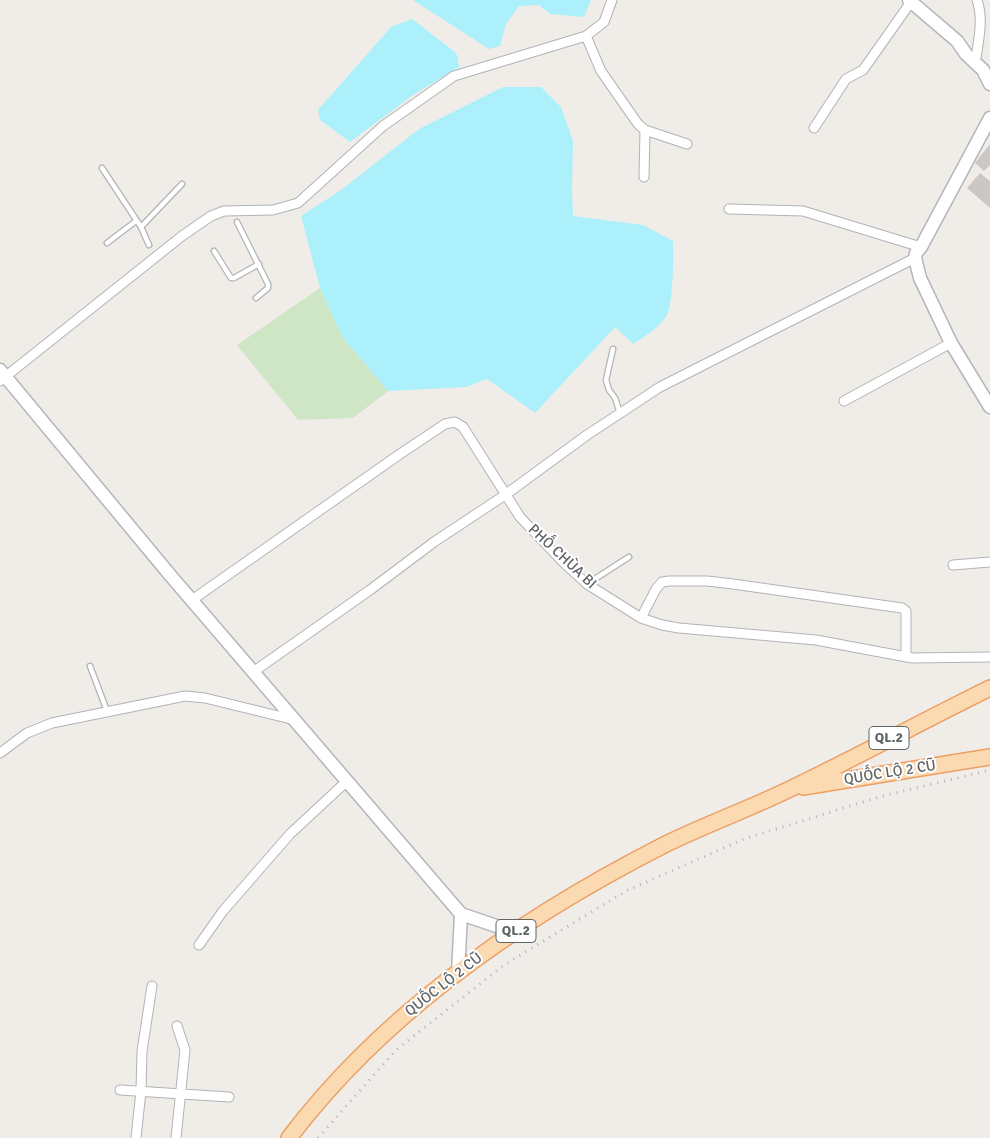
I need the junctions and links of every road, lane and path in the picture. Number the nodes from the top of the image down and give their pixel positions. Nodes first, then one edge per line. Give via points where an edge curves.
1 (612, 0) edge
2 (977, 0) edge
3 (910, 1) edge
4 (586, 36) junction
5 (975, 64) junction
6 (990, 84) edge
7 (990, 118) edge
8 (814, 128) dead end
9 (645, 130) junction
10 (687, 144) dead end
11 (102, 168) dead end
12 (644, 177) dead end
13 (182, 184) dead end
14 (728, 209) dead end
15 (136, 221) junction
16 (237, 222) dead end
17 (141, 227) junction
18 (107, 244) dead end
19 (149, 245) dead end
20 (214, 251) dead end
21 (918, 253) junction
22 (259, 264) junction
23 (256, 298) dead end
24 (951, 343) junction
25 (613, 349) dead end
26 (2, 376) edge
27 (844, 401) dead end
28 (990, 407) edge
29 (620, 414) junction
30 (505, 495) junction
31 (629, 557) dead end
32 (990, 562) edge
33 (953, 564) dead end
34 (587, 584) junction
35 (192, 600) junction
36 (641, 618) junction
37 (906, 657) junction
38 (990, 657) edge
39 (90, 666) dead end
40 (253, 672) junction
41 (990, 688) edge
42 (107, 711) junction
43 (295, 720) junction
44 (0, 752) edge
45 (990, 757) edge
46 (346, 782) junction
47 (789, 790) junction
48 (460, 914) junction
49 (514, 932) junction
50 (199, 945) dead end
51 (458, 973) junction
52 (152, 986) dead end
53 (177, 1026) dead end
54 (120, 1090) dead end
55 (141, 1091) junction
56 (180, 1094) junction
57 (229, 1097) dead end
58 (136, 1138) edge
59 (176, 1138) edge
60 (289, 1138) edge

1 - 4 street via 604,22
2 - 5 street via 980,30
3 - 5 street via 957,41
3 - 8 street via 863,70 846,79
4 - 9 street via 601,71
4 - 26 street via 454,76 383,126 298,203 273,210 224,211 210,216 152,256
5 - 6 street via 983,70
7 - 21 street
9 - 10 street
9 - 12 street
11 - 15 lane
13 - 17 lane
14 - 21 street via 803,211
15 - 17 lane
15 - 18 lane
16 - 22 lane
17 - 19 lane
20 - 22 lane via 230,278
21 - 24 street via 920,278
21 - 29 street via 660,388
22 - 23 lane via 268,288
24 - 27 street
24 - 28 street
25 - 29 lane via 606,380
26 - 35 street
29 - 30 street
30 - 34 street, PHỐ CHÙA BI via 542,541
30 - 35 street, PHỐ CHÙA BI via 463,427 455,422 445,424
30 - 40 street
31 - 34 lane
32 - 33 street
34 - 36 street, PHỐ CHÙA BI
35 - 40 street
36 - 37 street, PHỐ CHÙA BI via 679,628 816,640
36 - 37 street via 656,589 662,582 669,581 707,581 902,608 906,611
37 - 38 street, PHỐ CHÙA BI
39 - 42 lane
40 - 43 street
41 - 47 main road, QUỐC LỘ 2 CŨ / QL.2
42 - 43 street via 185,696
42 - 44 street via 52,723 27,733
43 - 46 street
45 - 47 main road, QUỐC LỘ 2 CŨ / QL.2
46 - 48 street
46 - 50 street via 290,834 223,911
47 - 49 main road, QUỐC LỘ 2 CŨ / QL.2 via 667,844 565,899
48 - 49 street
48 - 51 street
49 - 51 main road, QUỐC LỘ 2 CŨ / QL.2
51 - 60 main road, QUỐC LỘ 2 CŨ / QL.2 via 381,1035 340,1077
52 - 55 street via 142,1051
53 - 56 street via 185,1050
54 - 55 street
55 - 56 street
55 - 58 street
56 - 57 street
56 - 59 street

